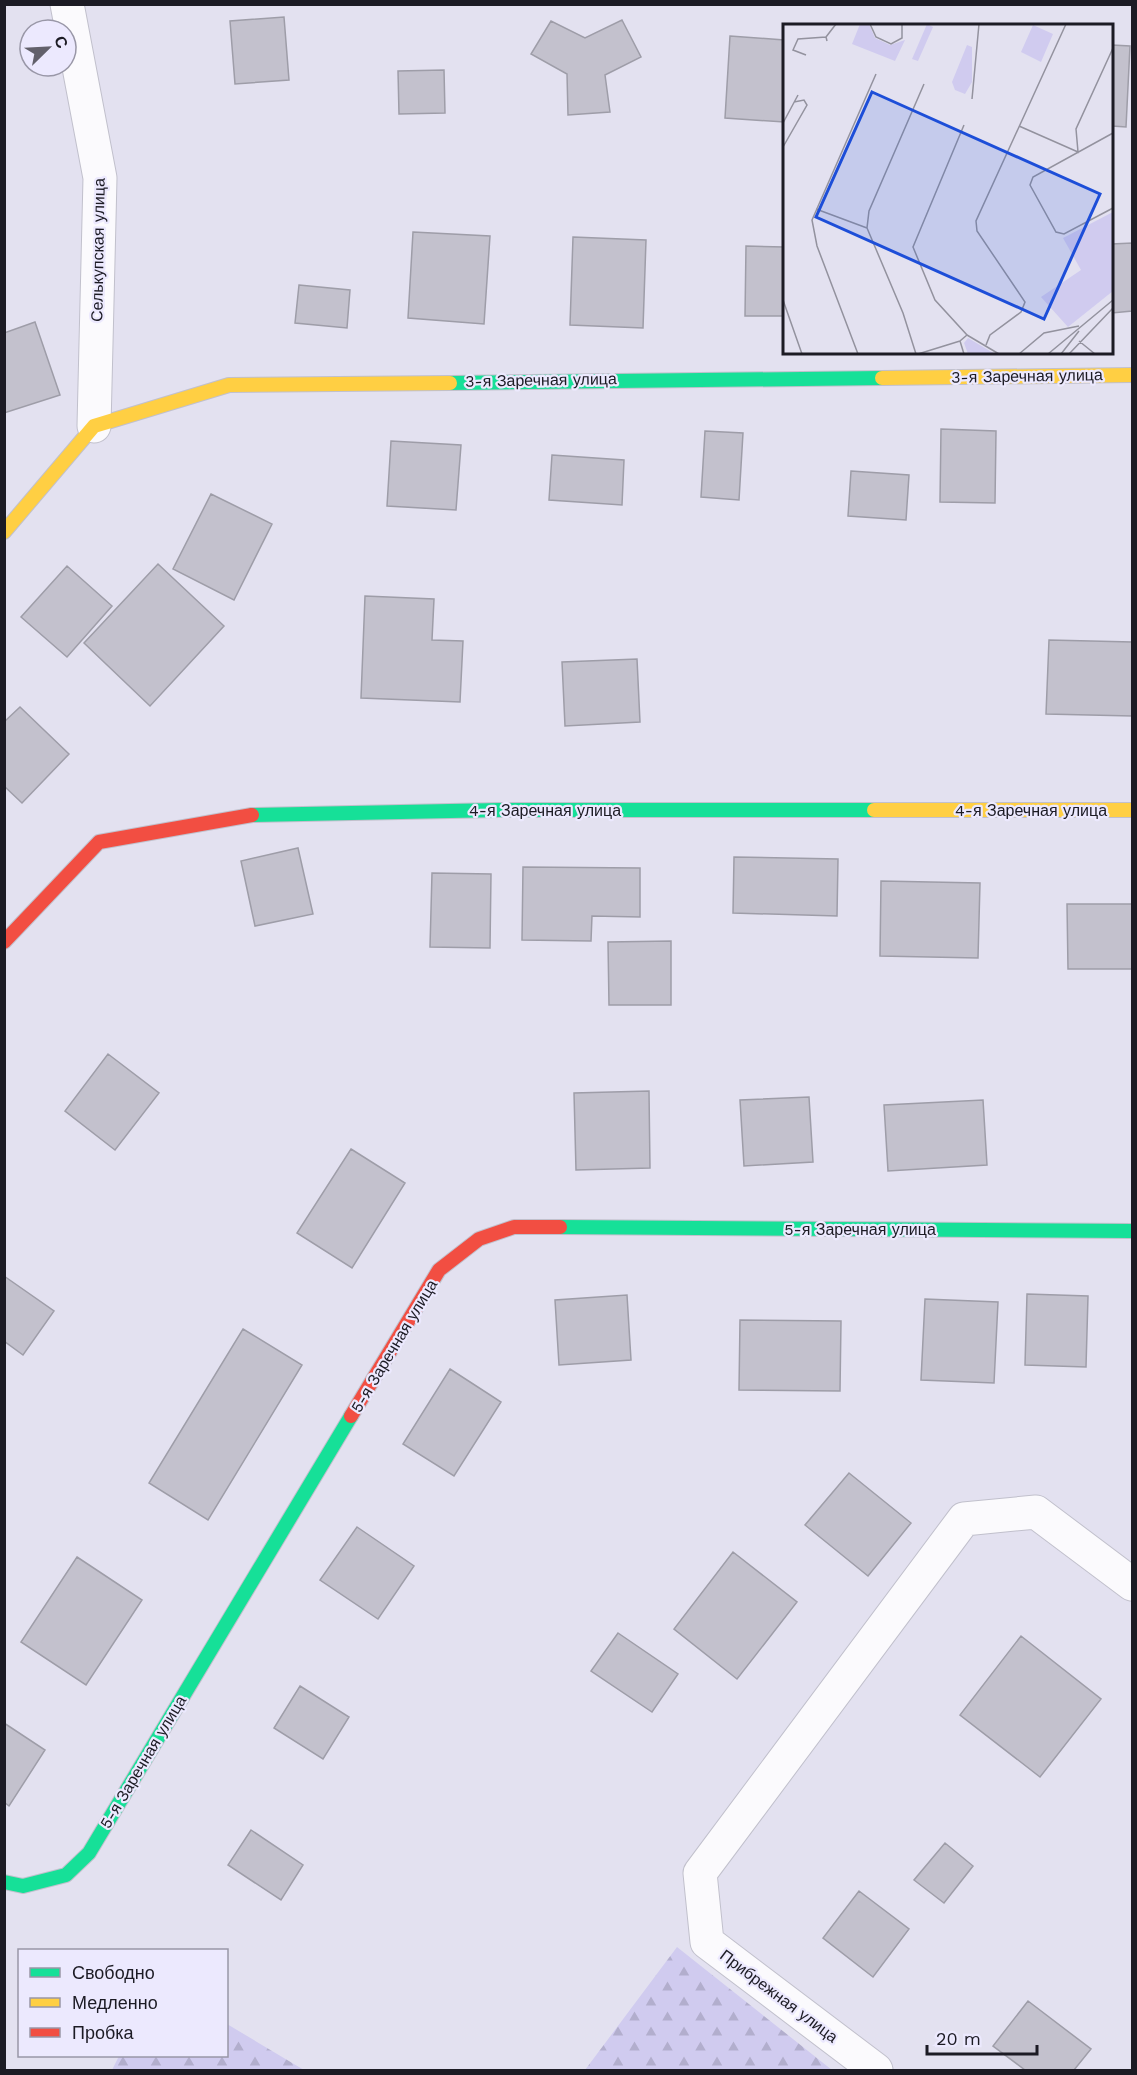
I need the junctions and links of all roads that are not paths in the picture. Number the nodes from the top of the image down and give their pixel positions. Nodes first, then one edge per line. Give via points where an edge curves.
1 (67, 4) edge
2 (1132, 375) edge
3 (94, 426) junction
4 (4, 532) edge
5 (1132, 810) edge
6 (4, 942) edge
7 (1132, 1231) edge
8 (1132, 1584) edge
9 (4, 1882) edge
10 (876, 2070) edge

1 - 3 street, Селькупская улица via 100,178
2 - 3 street, 3-я Заречная улица via 229,385
3 - 4 street
5 - 6 street, 4-я Заречная улица via 256,813 99,842
7 - 9 street, 5-я Заречная улица via 514,1227 479,1239 439,1270 89,1852 66,1875 23,1886
8 - 10 street, Прибрежная улица via 1036,1512 964,1519 700,1873 707,1942

